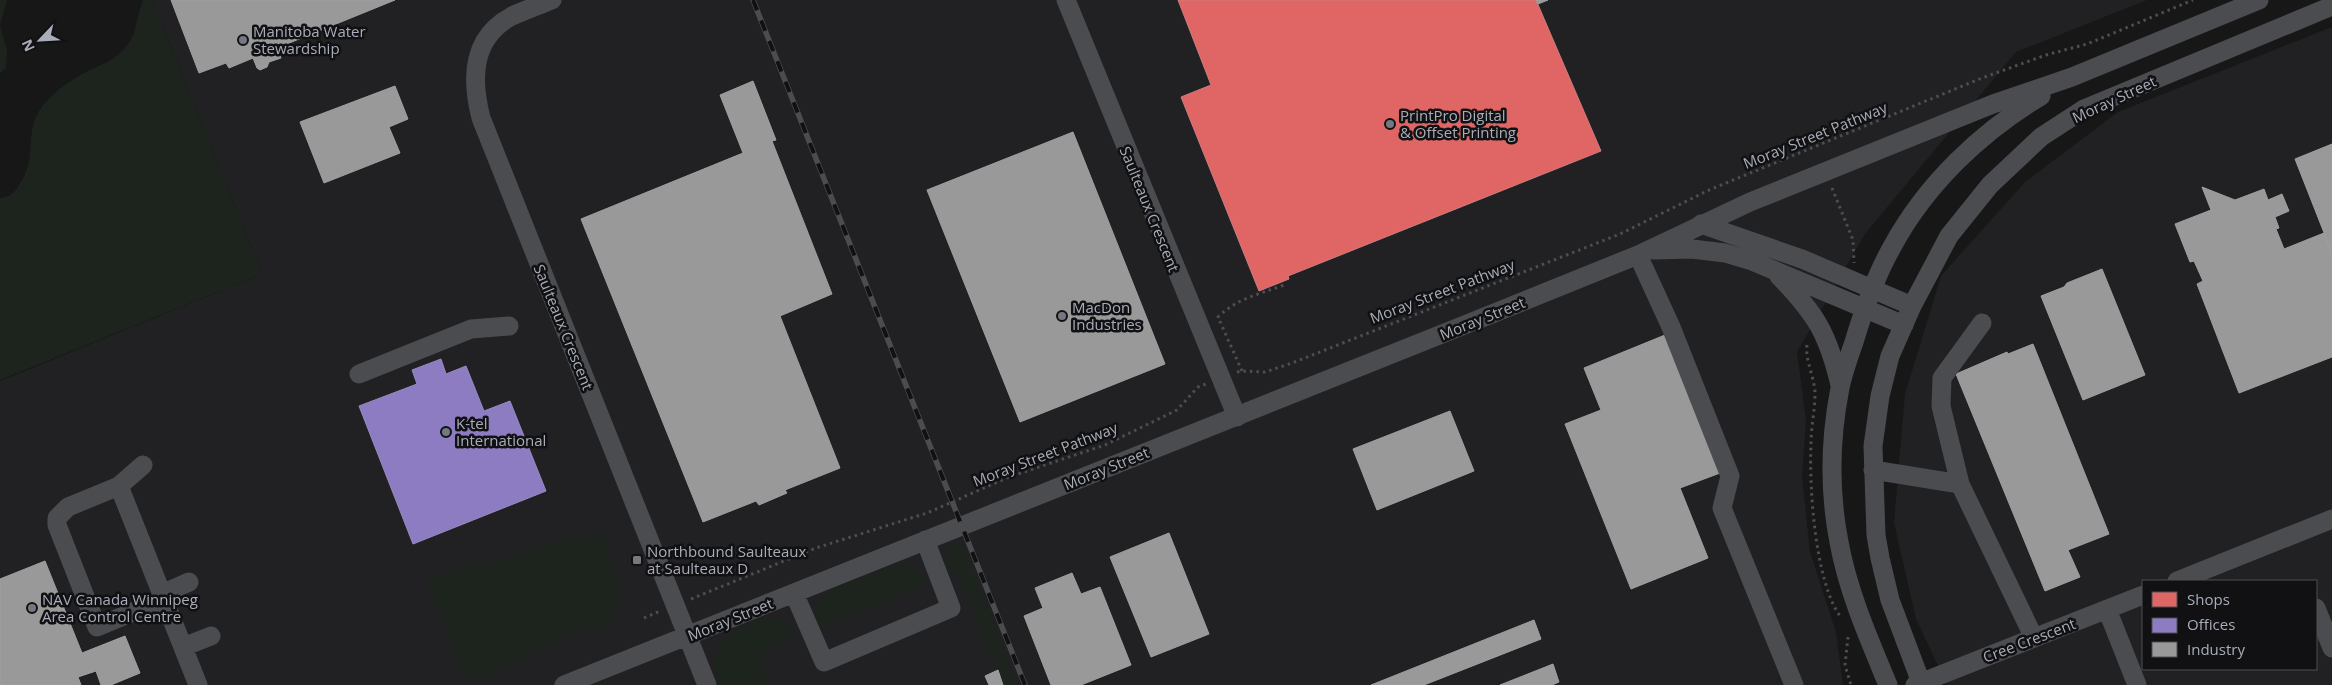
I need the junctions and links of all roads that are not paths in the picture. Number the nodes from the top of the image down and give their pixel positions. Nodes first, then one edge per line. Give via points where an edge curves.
1 (552, 0) edge
2 (1066, 0) edge
3 (2259, 0) edge
4 (2332, 6) edge
5 (2072, 77) junction
6 (1700, 224) junction
7 (1643, 252) junction
8 (1774, 272) junction
9 (1872, 288) junction
10 (1912, 306) junction
11 (1865, 308) junction
12 (1982, 323) dead end
13 (1904, 325) junction
14 (509, 326) dead end
15 (359, 374) dead end
16 (1840, 387) junction
17 (1237, 417) junction
18 (143, 465) dead end
19 (1873, 470) junction
20 (1960, 484) junction
21 (119, 486) junction
22 (2332, 519) edge
23 (925, 540) junction
24 (2180, 580) edge
25 (189, 582) dead end
26 (794, 593) junction
27 (2142, 595) edge
28 (163, 596) junction
29 (2107, 609) junction
30 (2317, 610) edge
31 (211, 636) dead end
32 (687, 636) junction
33 (2034, 638) junction
34 (183, 647) junction
35 (2332, 648) edge
36 (2136, 660) edge
37 (1919, 684) edge
38 (198, 685) edge
39 (564, 685) edge
40 (707, 685) edge
41 (1794, 685) edge
42 (1888, 685) edge
43 (2137, 685) edge

1 - 32 street, Saulteaux Crescent via 513,16 500,24 488,38 477,57 474,76 476,99
2 - 17 street, Saulteaux Crescent
3 - 5 street, Moray Street
4 - 10 street, Moray Street via 2084,109 2041,137 1990,185 1949,236
5 - 6 street, Moray Street via 1993,104
5 - 9 street, Moray Street via 2004,119 1970,147 1913,214 1892,246
6 - 7 street, Moray Street
6 - 9 street via 1802,259
7 - 8 street, Moray Street via 1692,250 1725,253
7 - 17 street, Moray Street
7 - 41 street via 1730,476 1722,508
8 - 11 street, Moray Street
8 - 16 street via 1799,297 1818,323 1832,351
9 - 10 street
9 - 11 street, Moray Street
10 - 13 street, Moray Street
11 - 13 street, Moray Street
11 - 16 street
12 - 20 street via 1942,378 1941,406
13 - 19 street via 1890,356 1880,396
14 - 15 street via 471,329
16 - 42 street via 1831,468 1839,543 1859,613
17 - 23 street, Moray Street
18 - 21 street
19 - 20 street
19 - 37 street via 1880,558 1890,600
20 - 33 street
21 - 28 street
21 - 28 street via 61,511 57,518 97,627
22 - 24 street
23 - 26 street, Moray Street
23 - 26 street via 951,608 824,662
25 - 28 street
26 - 32 street, Moray Street
27 - 29 street, Cree Crescent
28 - 34 street
29 - 33 street, Cree Crescent
29 - 36 street
30 - 35 street
31 - 34 street
32 - 39 street, Moray Street
32 - 40 street, Saulteaux Crescent
33 - 37 street, Cree Crescent
34 - 38 street
36 - 43 street

